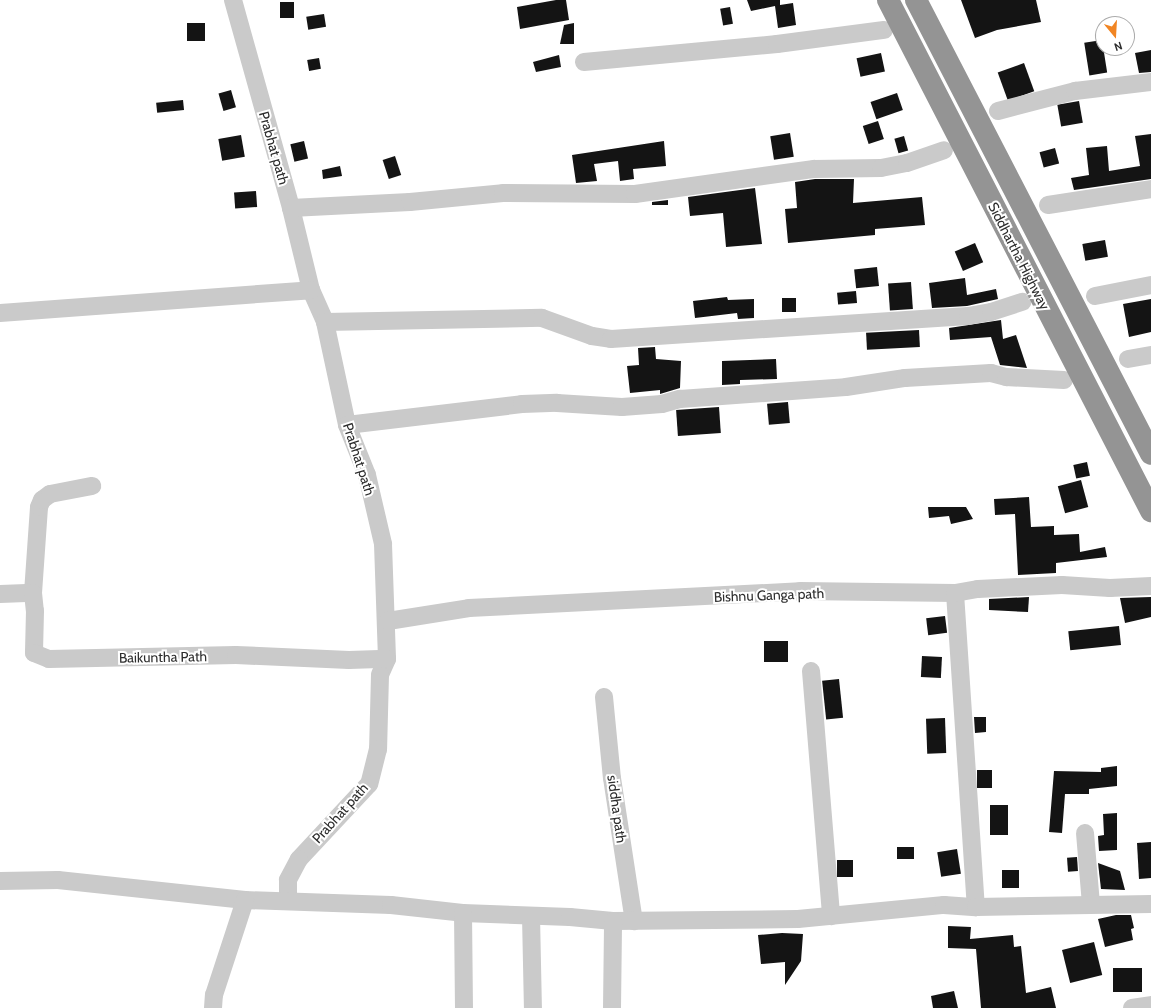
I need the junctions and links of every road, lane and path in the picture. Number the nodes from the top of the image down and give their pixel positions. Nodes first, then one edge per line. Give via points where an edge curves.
1 (233, 0) edge
2 (888, 0) edge
3 (916, 0) edge
4 (884, 30) dead end
5 (584, 62) dead end
6 (1151, 82) edge
7 (998, 111) dead end
8 (944, 150) dead end
9 (1151, 189) edge
10 (1048, 205) dead end
11 (291, 208) junction
12 (1151, 285) edge
13 (311, 290) junction
14 (1096, 296) dead end
15 (1022, 302) dead end
16 (0, 313) edge
17 (325, 322) junction
18 (1151, 355) edge
19 (1128, 359) dead end
20 (1064, 380) dead end
21 (347, 425) junction
22 (1151, 454) edge
23 (92, 486) dead end
24 (1151, 511) edge
25 (1151, 586) edge
26 (33, 593) junction
27 (956, 593) junction
28 (0, 594) edge
29 (388, 621) junction
30 (387, 659) junction
31 (811, 671) dead end
32 (604, 697) dead end
33 (1085, 833) dead end
34 (0, 881) edge
35 (245, 900) junction
36 (288, 900) junction
37 (1090, 904) junction
38 (1151, 904) edge
39 (976, 907) junction
40 (463, 913) junction
41 (531, 916) junction
42 (831, 916) junction
43 (613, 921) junction
44 (634, 921) junction
45 (1151, 1005) edge
46 (213, 1008) edge
47 (464, 1008) edge
48 (533, 1008) edge
49 (612, 1008) edge
50 (1132, 1008) edge

1 - 11 street, Prabhat path
2 - 24 highway, Siddhartha Highway
3 - 22 highway, Siddhartha Highway
4 - 5 street via 777,44
6 - 7 street via 1075,91
8 - 11 street via 907,163 881,168 814,169 635,194 503,193 410,202
9 - 10 street
11 - 13 street, Prabhat path
12 - 14 street
13 - 16 street
13 - 17 street, Prabhat path
15 - 17 street via 968,316 885,319 797,328 611,339 592,336 542,318
17 - 21 street, Prabhat path
18 - 19 street
20 - 21 street via 1006,377 990,373 905,378 846,386 680,399 662,404 622,407 557,403 522,404
21 - 29 street, Prabhat path via 367,474 384,544
23 - 26 street via 50,494 42,500 39,507
25 - 27 street, Bishnu Ganga path via 1110,588 1062,584 978,589
26 - 28 street
26 - 30 street, Baikuntha Path via 36,611 34,653 49,659 236,655 349,660
27 - 29 street, Bishnu Ganga path via 800,591 469,608
27 - 39 street
29 - 30 street, Prabhat path
30 - 36 street, Prabhat path via 380,675 378,749 369,784 299,859 288,880
31 - 42 street
32 - 44 street, siddha path via 612,778
33 - 37 street
34 - 35 street via 58,880
35 - 36 street
35 - 46 street via 214,995
36 - 40 street via 391,905
37 - 38 street
37 - 39 street
39 - 42 street via 944,905
40 - 41 street
40 - 47 street
41 - 43 street
41 - 48 street
42 - 44 street via 687,922
43 - 44 street
43 - 49 street
45 - 50 street

